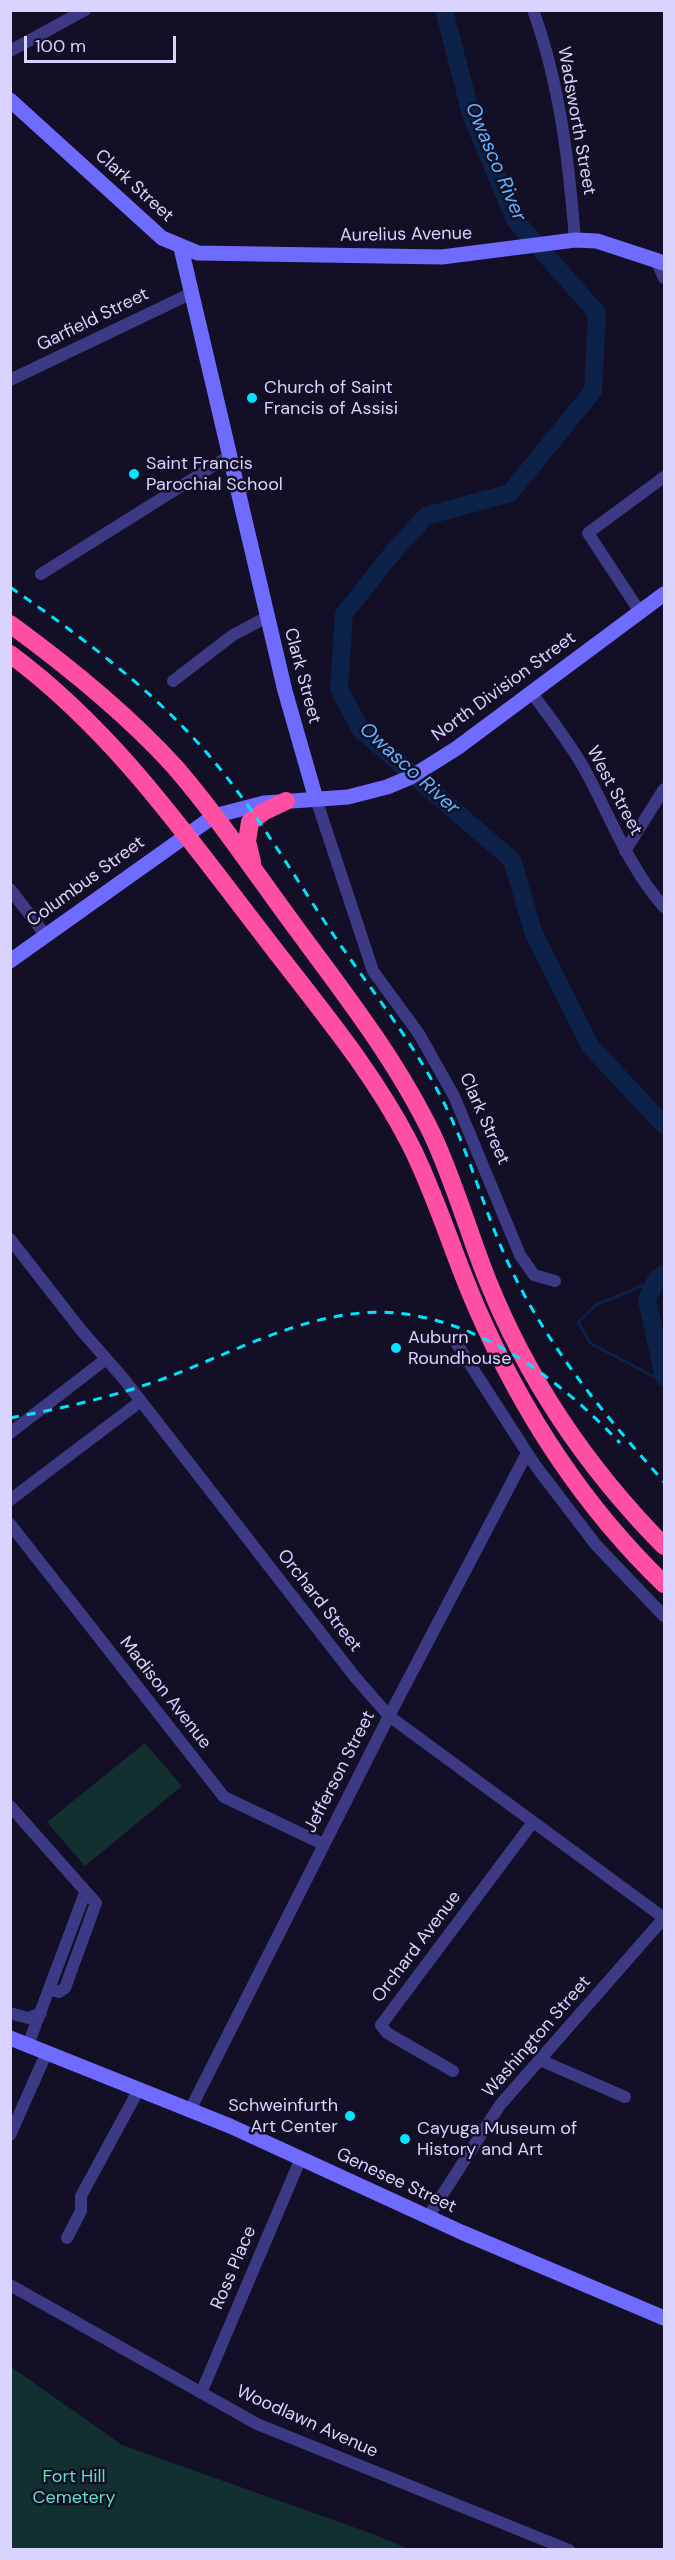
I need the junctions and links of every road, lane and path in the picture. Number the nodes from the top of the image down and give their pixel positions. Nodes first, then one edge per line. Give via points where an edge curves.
1 (85, 10) edge
2 (533, 10) edge
3 (10, 51) edge
4 (10, 100) edge
5 (571, 241) junction
6 (181, 248) junction
7 (660, 262) edge
8 (664, 278) edge
9 (192, 293) junction
10 (10, 380) edge
11 (229, 456) junction
12 (664, 477) edge
13 (41, 574) dead end
14 (664, 594) edge
15 (640, 612) junction
16 (267, 616) junction
17 (10, 624) edge
18 (10, 654) edge
19 (173, 681) dead end
20 (531, 692) junction
21 (664, 789) edge
22 (316, 799) junction
23 (286, 801) junction
24 (214, 816) junction
25 (185, 834) junction
26 (625, 851) junction
27 (261, 880) junction
28 (10, 889) edge
29 (663, 903) edge
30 (45, 936) junction
31 (10, 961) edge
32 (10, 1239) edge
33 (555, 1281) dead end
34 (454, 1341) dead end
35 (106, 1359) junction
36 (141, 1401) junction
37 (10, 1433) edge
38 (527, 1453) junction
39 (10, 1500) edge
40 (10, 1524) edge
41 (664, 1546) edge
42 (664, 1584) edge
43 (664, 1616) edge
44 (389, 1716) junction
45 (10, 1806) edge
46 (533, 1822) junction
47 (323, 1844) junction
48 (664, 1918) edge
49 (10, 2013) edge
50 (40, 2013) junction
51 (10, 2038) edge
52 (27, 2044) junction
53 (47, 2052) junction
54 (540, 2060) junction
55 (453, 2071) dead end
56 (139, 2089) junction
57 (625, 2097) dead end
58 (190, 2110) junction
59 (10, 2135) edge
60 (301, 2158) junction
61 (428, 2217) junction
62 (67, 2238) dead end
63 (10, 2285) edge
64 (664, 2318) edge
65 (201, 2393) junction
66 (569, 2550) edge

1 - 3 street
2 - 5 street, Wadsworth Street via 554,83 571,194
4 - 6 street, Clark Street via 142,221
5 - 6 street, Aurelius Avenue via 430,257 209,255
5 - 7 street, Aurelius Avenue via 597,241
6 - 9 street, Clark Street
7 - 8 street
9 - 10 street, Garfield Street
9 - 11 street, Clark Street
11 - 13 street
11 - 16 street, Clark Street
12 - 15 street via 588,533
14 - 15 street, North Division Street
15 - 20 street, North Division Street
16 - 19 street via 233,635
16 - 22 street, Clark Street
17 - 24 highway via 131,722
18 - 25 highway via 49,683 95,727 146,782
20 - 22 street, North Division Street via 411,777 361,794
20 - 26 street, West Street via 579,759
21 - 26 street
22 - 23 street, North Division Street
22 - 33 street, Clark Street via 373,970 419,1034 454,1096 524,1261 537,1277
23 - 24 street, North Division Street via 241,807
23 - 27 highway via 255,817 247,830 248,848
24 - 25 street, North Division Street
24 - 27 highway
25 - 30 street, Columbus Street
25 - 42 highway via 372,1080 410,1143 475,1303 522,1400 597,1510
26 - 29 street, West Street
27 - 41 highway via 351,1002 409,1090 447,1170 502,1314 546,1396 598,1472
28 - 30 street
30 - 31 street, Columbus Street
32 - 35 street, Orchard Street
34 - 38 street
35 - 36 street, Orchard Street
35 - 37 street
36 - 39 street
36 - 44 street, Orchard Street
38 - 43 street via 596,1545
38 - 44 street, Jefferson Street
40 - 47 street, Madison Avenue via 224,1797
44 - 46 street, Orchard Street
44 - 47 street, Jefferson Street
45 - 50 street via 85,1893
46 - 48 street, Orchard Street
46 - 55 street, Orchard Avenue via 381,2025 387,2033
47 - 58 street, Jefferson Street
48 - 54 street, Washington Street
49 - 50 street via 28,2018
50 - 52 street
51 - 52 street, Genesee Street
52 - 53 street, Genesee Street
53 - 56 street, Genesee Street
53 - 59 street
54 - 57 street
54 - 61 street, Washington Street via 500,2105
56 - 58 street, Genesee Street
56 - 62 street via 81,2196 81,2211
58 - 60 street, Genesee Street
60 - 61 street, Genesee Street
60 - 65 street, Ross Place
61 - 64 street, Genesee Street
63 - 65 street, Woodlawn Avenue
65 - 66 street, Woodlawn Avenue via 257,2424

